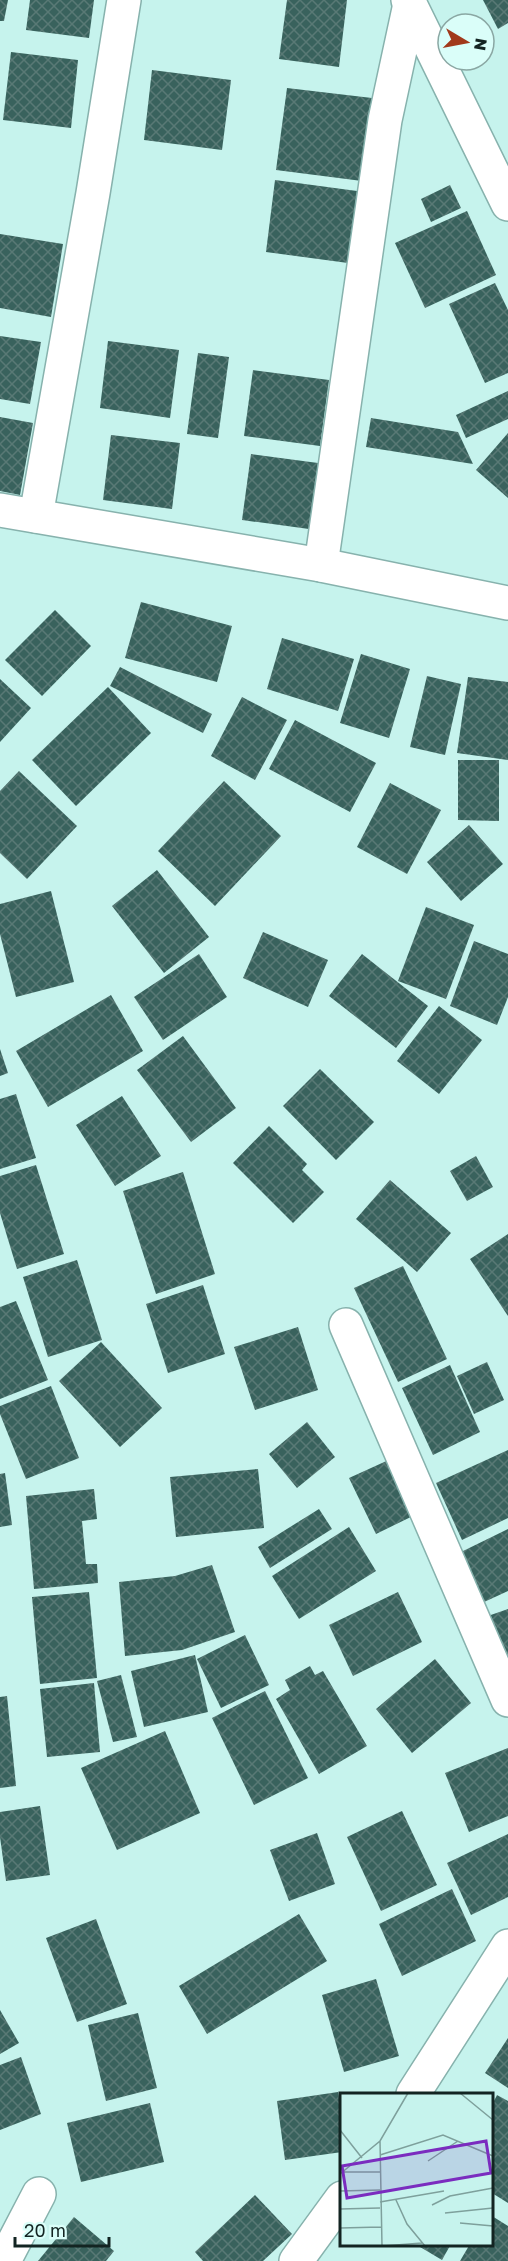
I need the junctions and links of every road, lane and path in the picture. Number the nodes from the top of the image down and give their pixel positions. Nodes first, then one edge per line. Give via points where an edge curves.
1 (124, 0) edge
2 (409, 2) edge
3 (508, 204) edge
4 (0, 510) edge
5 (36, 516) junction
6 (321, 565) junction
7 (508, 603) edge
8 (346, 1324) dead end
9 (508, 1700) edge
10 (508, 1946) edge
11 (414, 2093) edge
12 (39, 2194) dead end
13 (340, 2201) edge
14 (4, 2261) edge
15 (296, 2261) edge

1 - 5 street
2 - 3 street
2 - 6 street via 386,120
4 - 5 street
5 - 6 street
6 - 7 street
8 - 9 street
10 - 11 street
12 - 14 street
13 - 15 street

